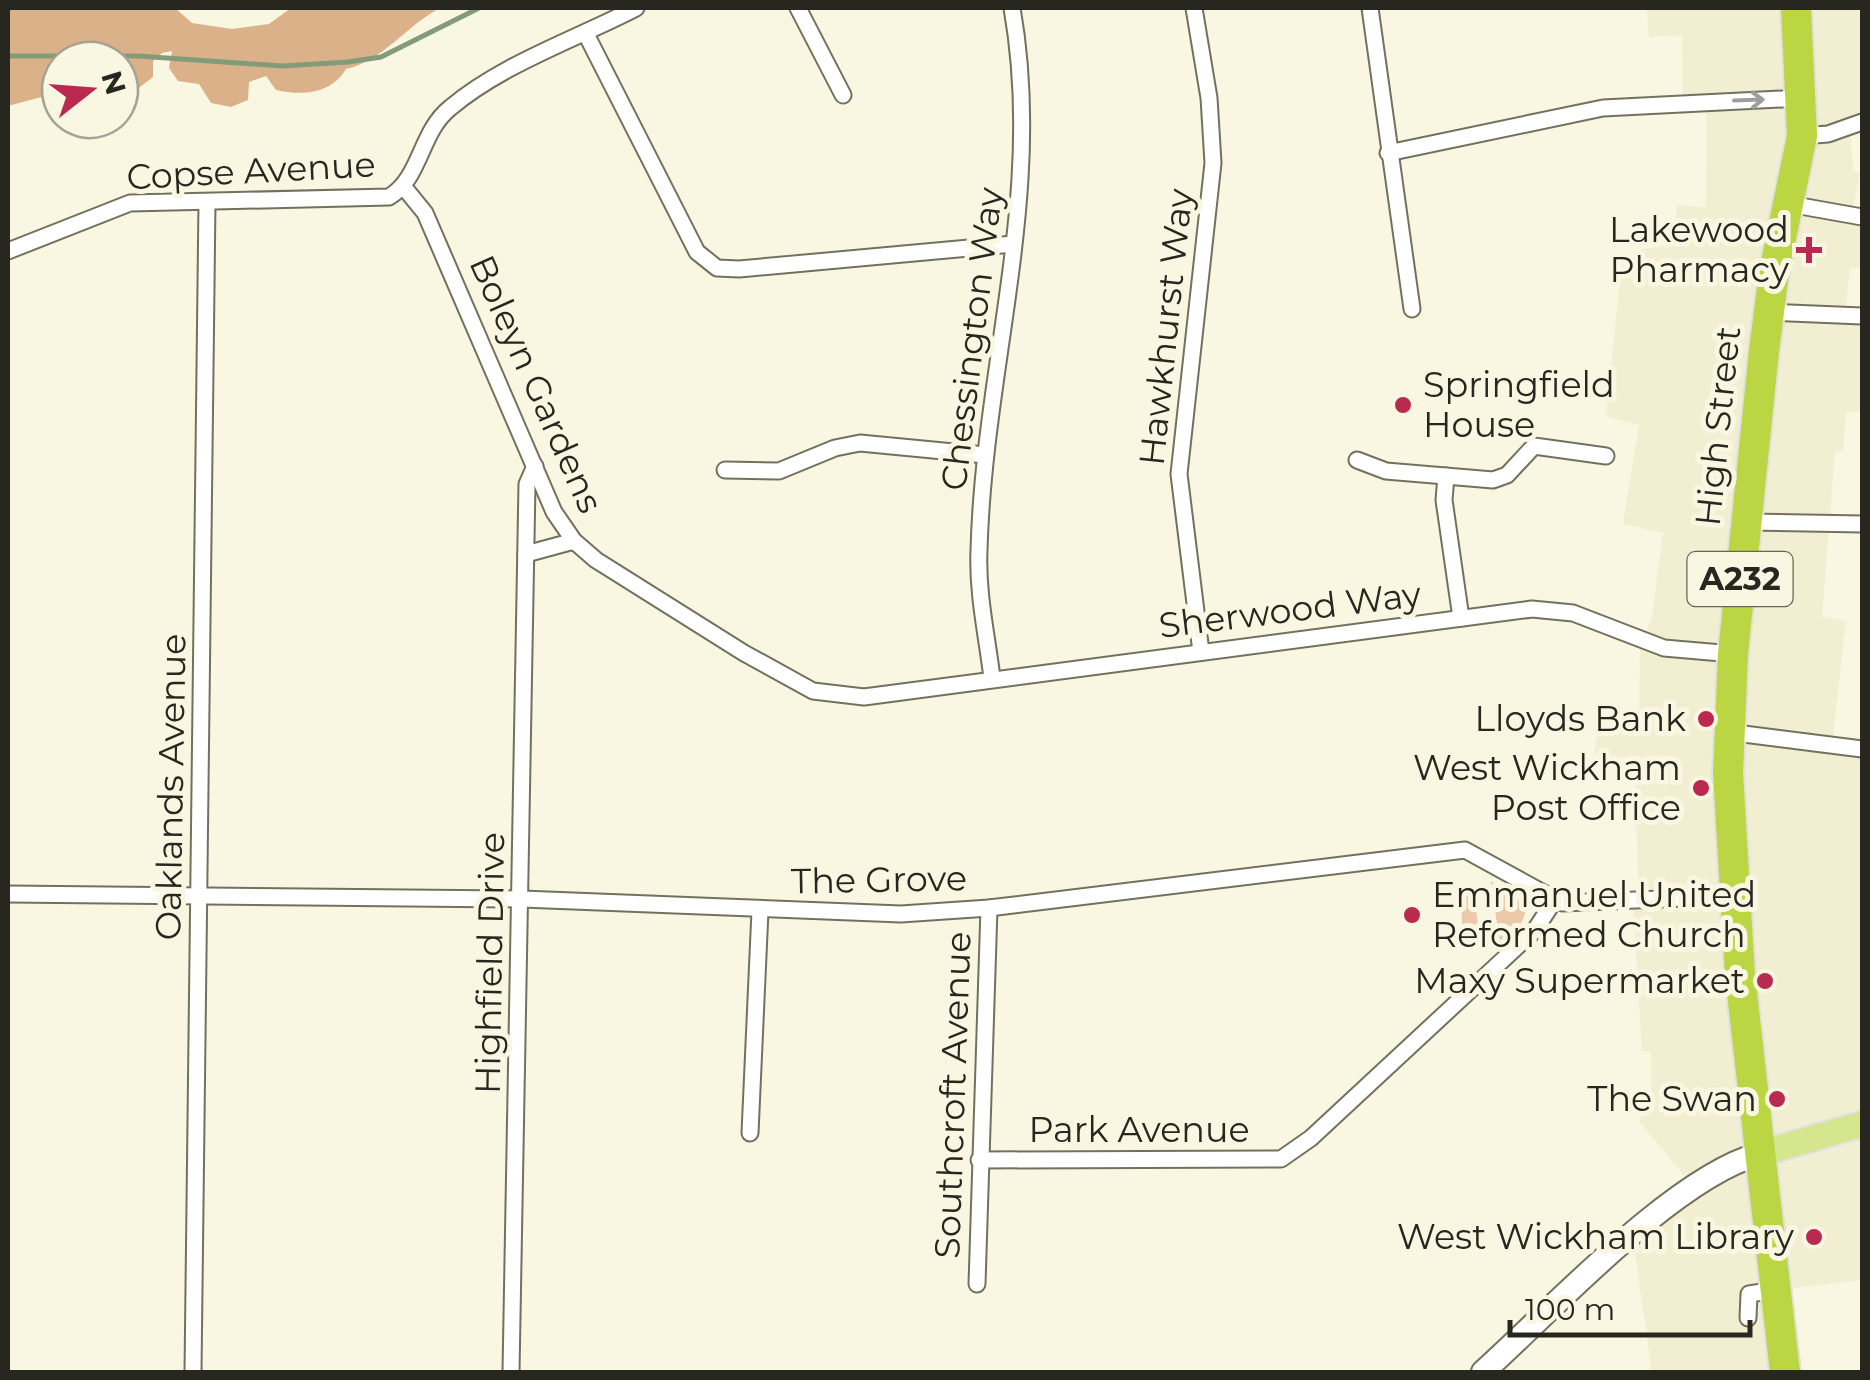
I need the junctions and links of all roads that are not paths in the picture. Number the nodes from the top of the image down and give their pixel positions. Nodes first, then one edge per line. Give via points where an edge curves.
1 (636, 8) edge
2 (798, 8) edge
3 (1012, 8) edge
4 (1194, 8) edge
5 (1370, 8) edge
6 (1796, 8) edge
7 (586, 34) junction
8 (843, 95) dead end
9 (1801, 98) junction
10 (1862, 122) edge
11 (1802, 136) junction
12 (1388, 153) junction
13 (403, 186) junction
14 (208, 202) junction
15 (1789, 204) junction
16 (1862, 217) edge
17 (1013, 244) junction
18 (8, 251) edge
19 (1412, 309) dead end
20 (1768, 312) junction
21 (1862, 316) edge
22 (986, 455) junction
23 (1606, 456) dead end
24 (1357, 460) dead end
25 (535, 466) junction
26 (725, 470) dead end
27 (1446, 476) junction
28 (1746, 522) junction
29 (1862, 524) edge
30 (574, 540) junction
31 (526, 554) junction
32 (1461, 618) junction
33 (1201, 652) junction
34 (1733, 654) junction
35 (992, 678) junction
36 (848, 697) joint
37 (1728, 732) junction
38 (1862, 748) edge
39 (8, 894) edge
40 (1733, 896) junction
41 (199, 899) junction
42 (522, 900) junction
43 (1554, 902) junction
44 (989, 908) junction
45 (760, 911) junction
46 (1862, 1124) edge
47 (750, 1133) dead end
48 (1760, 1154) junction
49 (979, 1160) junction
50 (977, 1284) dead end
51 (1775, 1290) junction
52 (1748, 1318) dead end
53 (193, 1372) edge
54 (511, 1372) edge
55 (1483, 1372) edge
56 (1785, 1372) edge

1 - 7 street, Copse Avenue
2 - 8 street
3 - 17 street, Chessington Way via 1025,124
4 - 33 street, Hawkhurst Way via 1213,163 1180,474
5 - 12 street
6 - 9 highway, High Street / A232
7 - 13 street, Copse Avenue via 452,106 434,123
7 - 17 street via 697,252 717,268
9 - 11 highway, High Street / A232
12 -> 9 street via 1603,108
10 - 11 street
11 - 15 highway, High Street / A232
12 - 19 street
13 - 14 street, Copse Avenue via 376,200
13 - 25 street, Boleyn Gardens via 432,227
14 - 18 street, Copse Avenue via 124,204
14 - 41 street, Oaklands Avenue
15 - 16 street
15 - 20 highway, High Street / A232
17 - 22 street, Chessington Way
20 - 21 street
20 - 28 highway, High Street / A232
22 - 26 street via 860,443 779,471
22 - 35 street, Chessington Way via 978,560
23 - 27 street via 1534,446 1501,479
24 - 27 street via 1386,471
25 - 30 street, Boleyn Gardens
25 - 31 street, Highfield Drive via 527,478
27 - 32 street
28 - 29 street
28 - 34 highway, High Street / A232
30 - 31 street
30 - 36 street, Boleyn Gardens via 609,570 781,674
31 - 42 street, Highfield Drive
32 - 33 street, Sherwood Way
32 - 34 street, Sherwood Way via 1560,611 1652,644
33 - 35 street, Sherwood Way
34 - 37 highway, High Street / A232
35 - 36 street, Sherwood Way
37 - 38 street
37 - 40 highway, High Street / A232
39 - 41 street, The Grove
40 - 43 street
40 - 48 highway, High Street / A232
41 - 42 street, The Grove
41 - 53 street, Oaklands Avenue
42 - 45 street, The Grove
42 - 54 street, Highfield Drive
43 - 44 street, The Grove via 1461,850
43 - 49 street, Park Avenue via 1535,930 1290,1155
44 - 45 street, The Grove
44 - 49 street, Southcroft Avenue
45 - 47 street
46 - 48 main road
48 - 51 highway, A232
48 - 55 street via 1692,1185
49 - 50 street, Southcroft Avenue
51 - 52 street via 1749,1294
51 - 56 highway, A232

